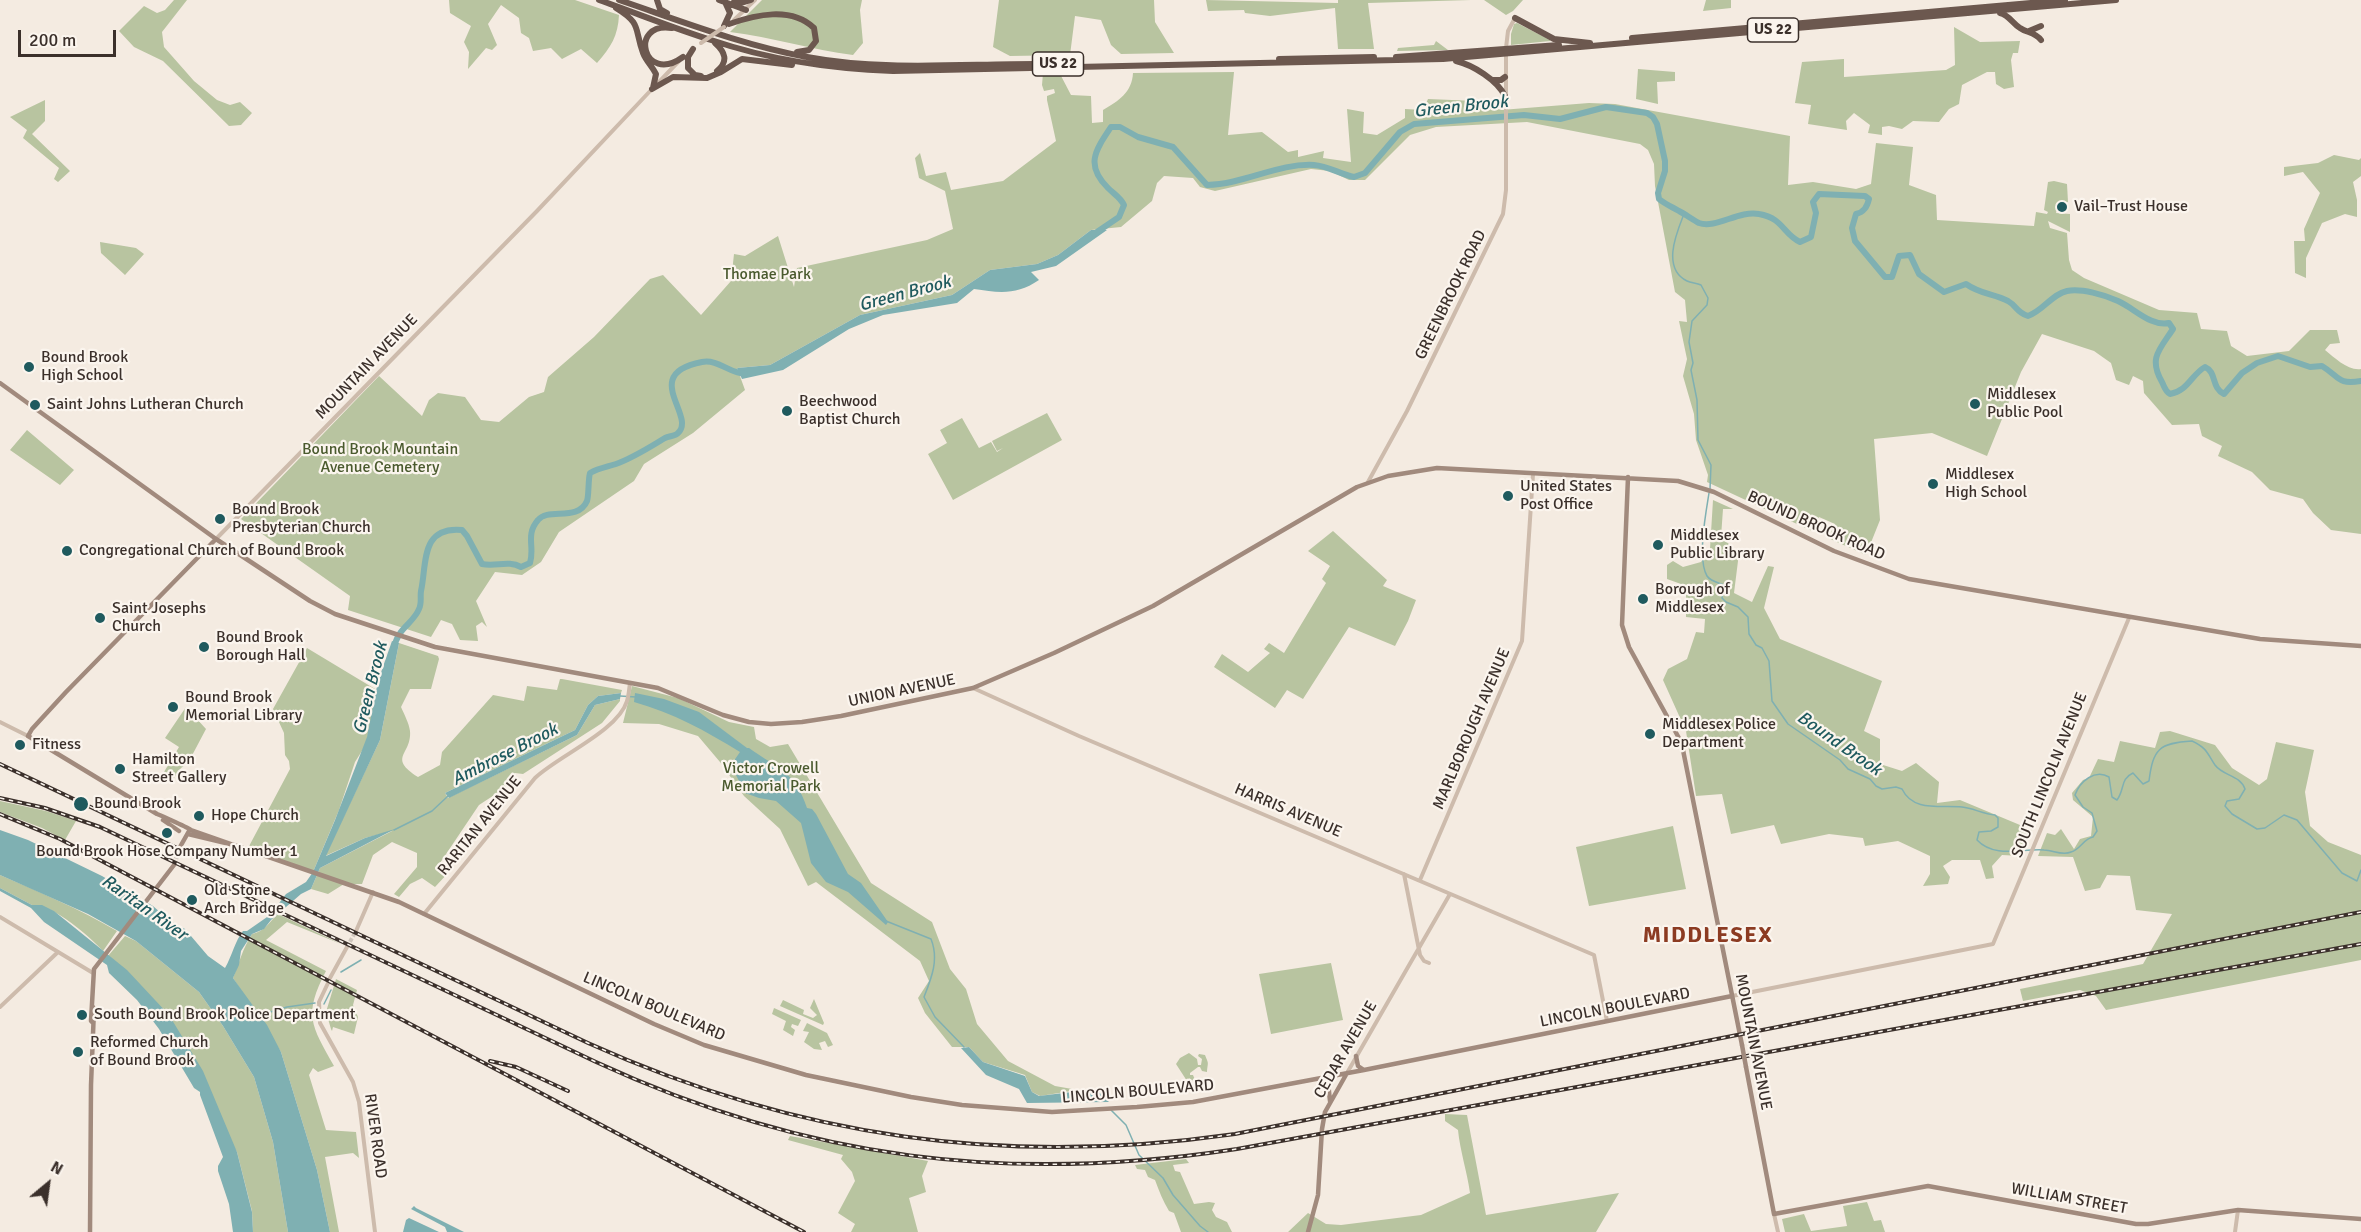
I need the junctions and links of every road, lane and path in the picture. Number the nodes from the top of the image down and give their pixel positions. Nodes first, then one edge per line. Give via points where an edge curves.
1 (619, 0) edge
2 (625, 0) edge
3 (641, 0) edge
4 (657, 0) edge
5 (753, 0) edge
6 (2065, 0) edge
7 (2116, 0) edge
8 (602, 1) edge
9 (724, 1) edge
10 (746, 10) junction
11 (1994, 11) junction
12 (1515, 18) joint
13 (681, 21) junction
14 (2041, 26) dead end
15 (724, 27) junction
16 (2028, 31) junction
17 (687, 32) junction
18 (2041, 40) dead end
19 (712, 41) junction
20 (1590, 43) junction
21 (765, 48) junction
22 (693, 49) junction
23 (1506, 51) junction
24 (683, 57) junction
25 (1443, 59) junction
26 (820, 66) junction
27 (1505, 77) junction
28 (1492, 80) junction
29 (652, 89) junction
30 (1505, 96) junction
31 (0, 383) edge
32 (1533, 474) junction
33 (1628, 477) junction
34 (1368, 482) junction
35 (216, 539) junction
36 (2129, 618) junction
37 (2361, 646) edge
38 (630, 683) junction
39 (973, 688) junction
40 (0, 722) edge
41 (28, 736) junction
42 (184, 831) junction
43 (180, 844) tunnel mouth
44 (174, 865) tunnel mouth
45 (1404, 874) junction
46 (1420, 880) junction
47 (373, 892) junction
48 (1450, 894) junction
49 (424, 914) junction
50 (0, 917) edge
51 (356, 931) tunnel mouth
52 (1994, 943) joint
53 (1418, 946) junction
54 (347, 947) tunnel mouth
55 (58, 952) junction
56 (1429, 963) dead end
57 (93, 973) junction
58 (1732, 996) junction
59 (0, 1007) edge
60 (1607, 1022) junction
61 (1356, 1056) junction
62 (1364, 1070) junction
63 (1347, 1073) junction
64 (1321, 1078) junction
65 (1329, 1104) junction
66 (2238, 1210) junction
67 (1774, 1214) junction
68 (2361, 1219) edge
69 (90, 1232) edge
70 (375, 1232) edge
71 (1308, 1232) edge
72 (1778, 1232) edge
73 (2235, 1232) edge

1 - 13 highway, US 22
2 - 3 highway
4 - 13 highway via 660,9
5 - 9 highway
5 - 10 street, MOUNTAIN AVENUE
6 - 20 highway, US 22
7 - 11 highway, US 22
8 - 17 highway
8 - 29 highway via 635,23 644,55 656,74
9 - 10 highway
9 - 15 highway via 730,13
10 - 15 street, MOUNTAIN AVENUE
11 - 16 highway
11 - 23 highway, US 22
12 - 20 highway via 1554,39
12 - 23 street, GREENBROOK ROAD via 1508,31
13 - 21 highway, US 22
14 - 16 highway
15 - 21 highway via 760,15 781,15 801,20 816,32 815,45 807,52
15 - 22 street, MOUNTAIN AVENUE, bridge
16 - 18 highway
17 - 19 highway
17 - 24 highway via 658,28 645,41 648,56 656,63 669,65
19 - 22 highway via 723,50 724,62 708,75 695,75 689,70 687,61
19 - 26 highway
20 - 23 highway, US 22
21 - 23 highway, US 22 via 825,60 894,66 1395,57
22 - 24 street, MOUNTAIN AVENUE
23 - 25 highway
23 - 27 street, GREENBROOK ROAD
24 - 29 street, MOUNTAIN AVENUE
25 - 26 highway via 892,71
25 - 28 highway via 1465,63
26 - 29 highway via 742,59 706,78 678,76
27 - 28 highway
27 - 30 street, GREENBROOK ROAD
28 - 30 highway
29 - 35 street, MOUNTAIN AVENUE
30 - 34 street, GREENBROOK ROAD via 1506,200 1502,219
31 - 35 main road, UNION AVENUE
32 - 33 main road, BOUND BROOK ROAD
32 - 34 main road, BOUND BROOK ROAD via 1430,468
32 - 46 street, MARLBOROUGH AVENUE via 1522,641
33 - 36 main road, BOUND BROOK ROAD via 1678,481 1714,492 1834,551 1909,579
33 - 58 main road, MOUNTAIN AVENUE via 1622,625 1629,647 1683,750
34 - 39 main road, UNION AVENUE via 1153,606
35 - 38 main road, UNION AVENUE via 319,607 342,617 465,654
35 - 41 main road, MOUNTAIN AVENUE
36 - 37 main road, BOUND BROOK ROAD via 2260,639
36 - 52 street, SOUTH LINCOLN AVENUE
38 - 39 main road, UNION AVENUE via 664,690 734,719 771,724 841,716
38 - 49 street, RARITAN AVENUE via 628,700 617,715 596,736 535,778
39 - 45 street, HARRIS AVENUE
40 - 41 street
41 - 42 main road, LINCOLN BOULEVARD
42 - 43 main road
42 - 47 main road, LINCOLN BOULEVARD
44 - 57 main road
45 - 46 street, HARRIS AVENUE
45 - 53 street
46 - 48 street, HARRIS AVENUE
47 - 49 main road, LINCOLN BOULEVARD
47 - 51 street
48 - 53 street, CEDAR AVENUE
48 - 60 street, HARRIS AVENUE via 1594,955
49 - 64 main road, LINCOLN BOULEVARD via 704,1045 773,1066 890,1093 953,1104 1042,1112 1212,1099
50 - 55 street
52 - 58 street, LINCOLN BOULEVARD
53 - 56 street via 1422,959
53 - 61 street, CEDAR AVENUE
54 - 70 street, RIVER ROAD via 319,1002 318,1018 353,1082 359,1102
55 - 57 street
55 - 59 street
57 - 69 main road
58 - 60 main road, LINCOLN BOULEVARD
58 - 67 main road, MOUNTAIN AVENUE, bridge
60 - 62 main road, LINCOLN BOULEVARD
61 - 62 main road via 1358,1066
61 - 63 street, CEDAR AVENUE
62 - 63 main road, LINCOLN BOULEVARD
63 - 64 main road, LINCOLN BOULEVARD
63 - 65 main road, CEDAR AVENUE
64 - 65 main road via 1328,1082
65 - 71 main road, CEDAR AVENUE via 1322,1123 1318,1196
66 - 67 main road, WILLIAM STREET via 2136,1224 1928,1186
66 - 68 main road, WILLIAM STREET
66 - 73 street
67 - 72 street, MOUNTAIN AVENUE

